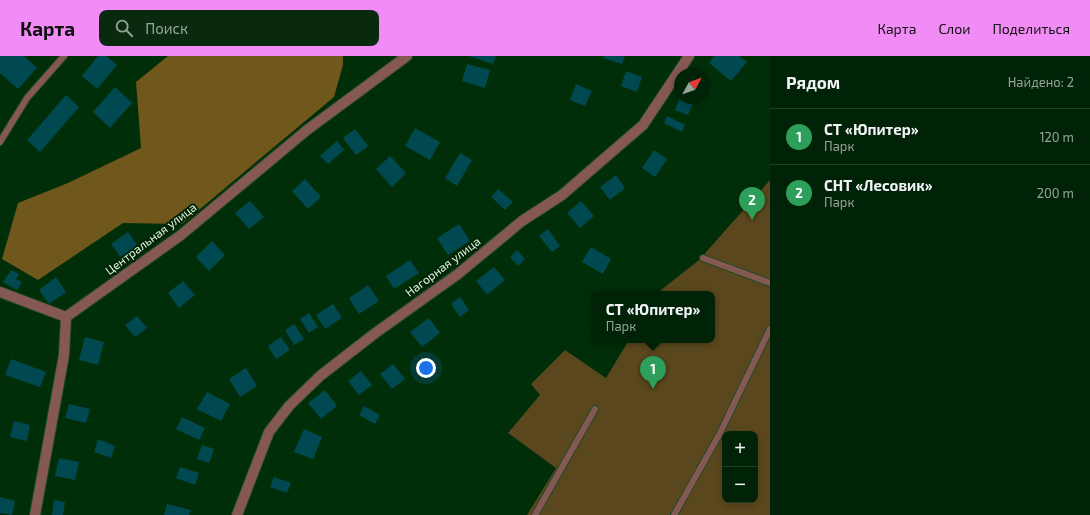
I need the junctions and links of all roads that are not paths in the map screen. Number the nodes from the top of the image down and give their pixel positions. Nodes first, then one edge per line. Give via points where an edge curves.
1 (64, 56) edge
2 (407, 56) edge
3 (689, 56) edge
4 (0, 142) edge
5 (703, 258) dead end
6 (770, 283) edge
7 (0, 292) edge
8 (66, 317) junction
9 (770, 329) edge
10 (595, 409) dead end
11 (35, 515) edge
12 (237, 515) edge
13 (535, 515) edge
14 (674, 515) edge

1 - 4 lane via 27,98
2 - 8 street, Центральная улица via 307,130 181,235
3 - 12 street, Нагорная улица via 643,125 562,195 522,221 458,274 320,376 289,406 269,432
5 - 6 lane
7 - 8 street
8 - 11 street via 64,355
9 - 14 lane via 719,435
10 - 13 lane

